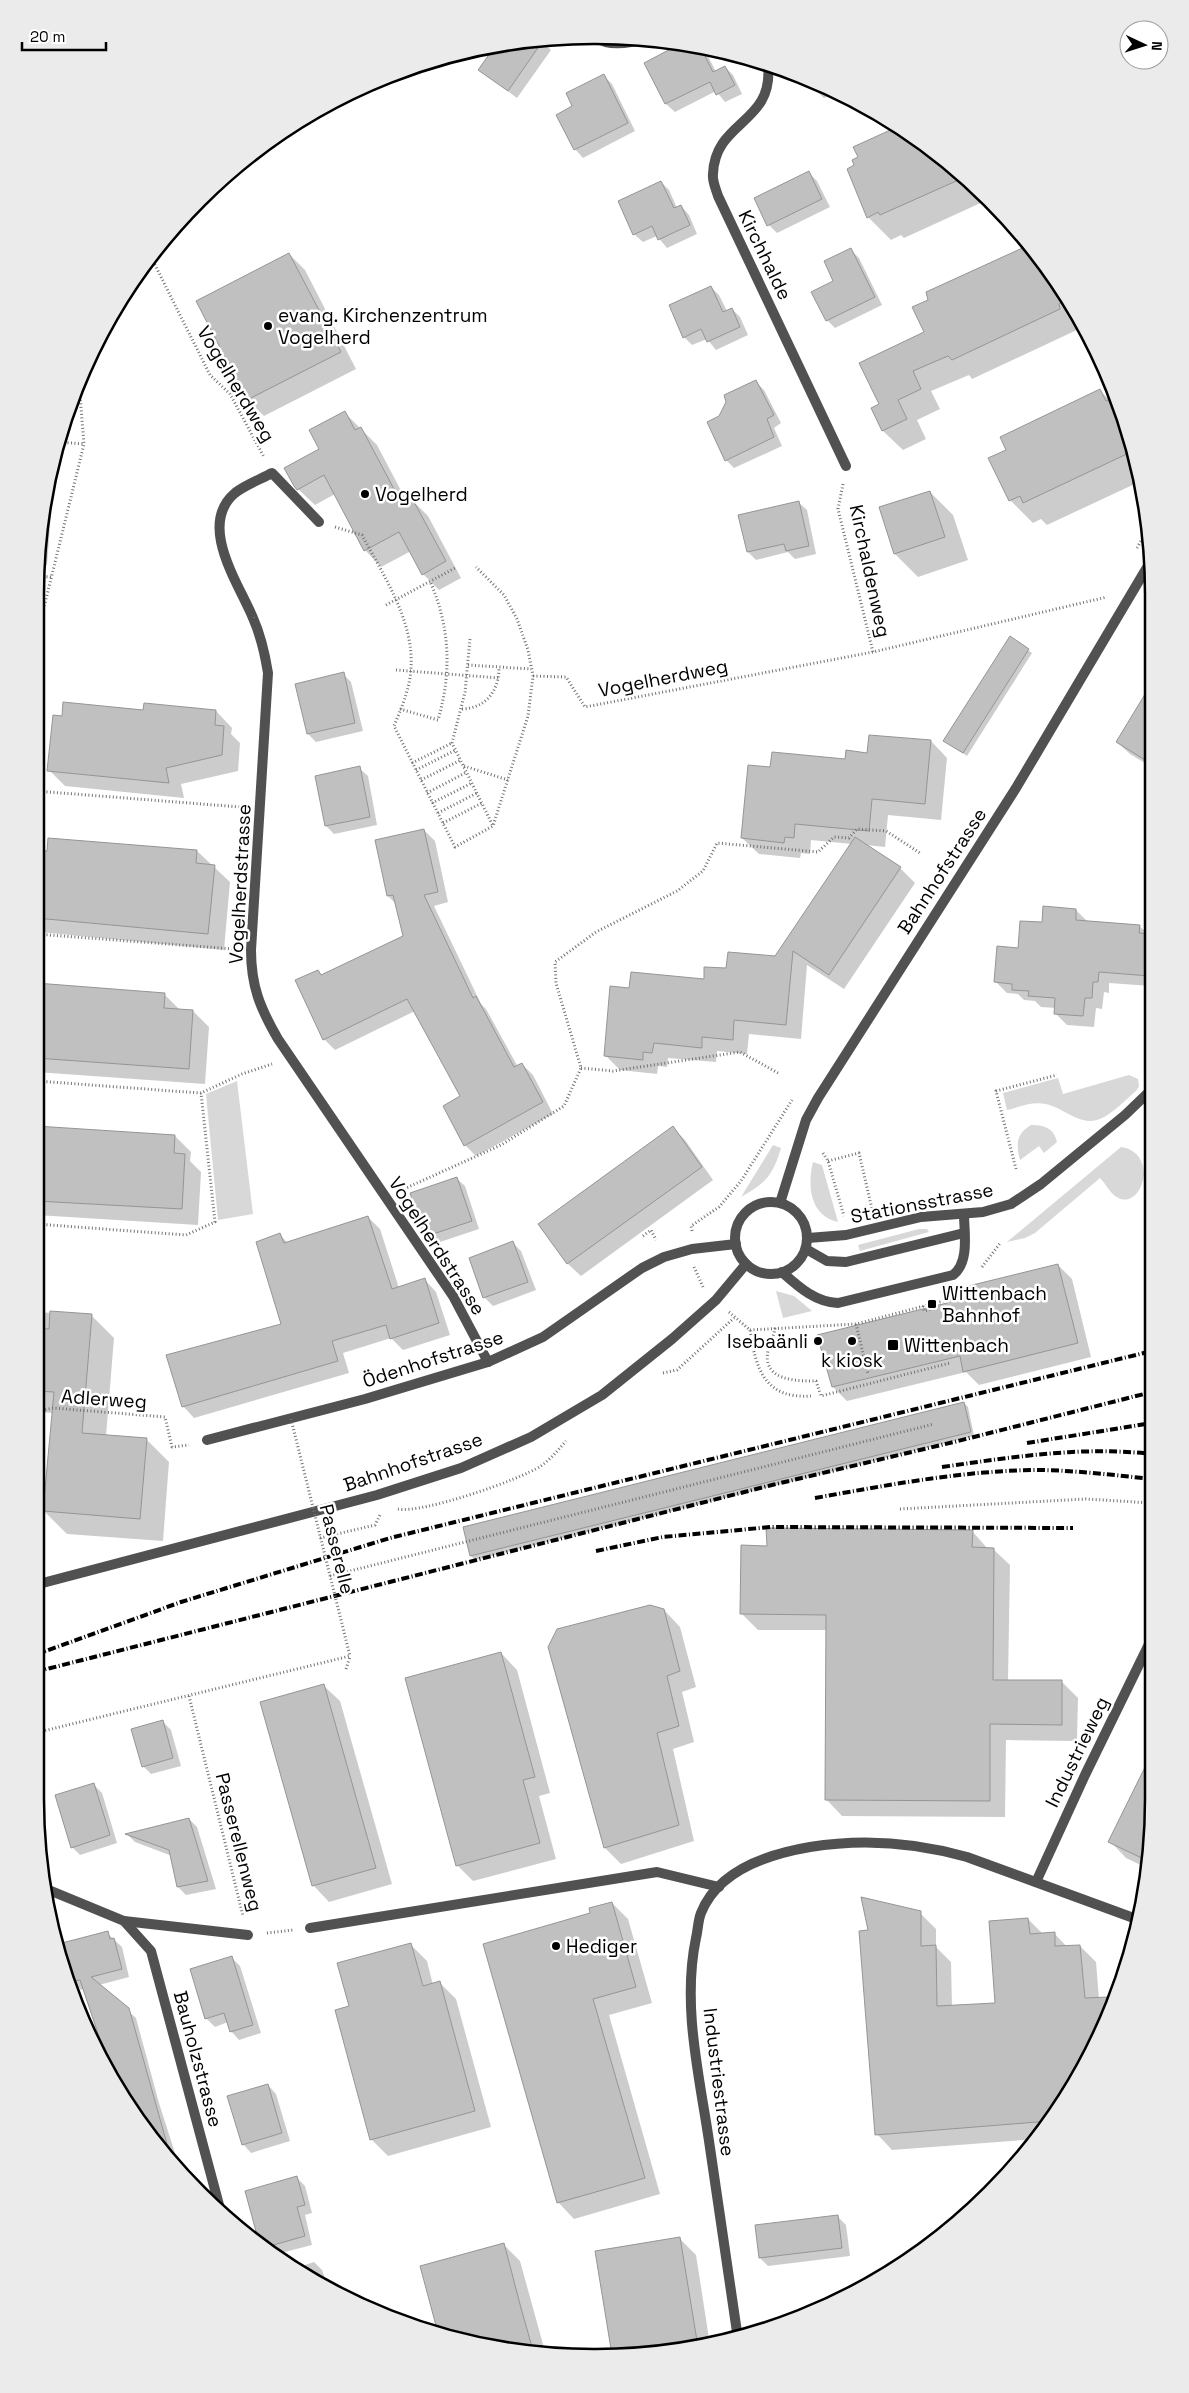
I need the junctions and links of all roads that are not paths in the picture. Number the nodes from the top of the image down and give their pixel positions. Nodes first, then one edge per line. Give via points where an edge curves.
1 (769, 72) edge
2 (846, 466) road end
3 (319, 522) road end
4 (1144, 572) edge
5 (1145, 1096) edge
6 (780, 1203) junction
7 (964, 1214) junction
8 (964, 1233) junction
9 (808, 1238) junction
10 (736, 1244) junction
11 (806, 1249) junction
12 (746, 1264) junction
13 (782, 1272) junction
14 (488, 1362) junction
15 (207, 1440) road end
16 (44, 1583) edge
17 (1145, 1652) edge
18 (1036, 1882) junction
19 (719, 1887) junction
20 (52, 1891) edge
21 (1132, 1917) edge
22 (124, 1921) junction
23 (310, 1928) road end
24 (248, 1935) road end
25 (218, 2200) edge
26 (737, 2330) edge

1 - 2 street, Kirchhalde via 766,92 758,108 725,138 715,155 712,176 718,196
3 - 14 street, Vogelherdstrasse via 272,473 235,493 224,508 220,526 222,547 230,572 260,635 268,673 251,950 253,983 262,1012 453,1296
4 - 6 street, Bahnhofstrasse via 1016,788 818,1098 806,1120
5 - 7 street, Stationsstrasse via 1027,1194 995,1209
6 - 9 street via 791,1207 800,1216
6 - 10 street via 760,1203 743,1215 738,1224
7 - 8 street
7 - 9 street, Stationsstrasse via 921,1217 846,1235
8 - 11 street via 846,1262 827,1261
8 - 13 street via 963,1259 953,1275 850,1301 827,1303 808,1294
9 - 11 street
10 - 12 street
10 - 14 street, Ödenhofstrasse via 692,1249 664,1257 642,1268 543,1337
11 - 13 street via 797,1263
12 - 13 street via 763,1273
12 - 16 street, Bahnhofstrasse via 716,1300 672,1339 602,1395 531,1437 461,1468 377,1495
14 - 15 street, Ödenhofstrasse via 462,1372
17 - 18 street, Industrieweg
18 - 19 street, Industriestrasse via 940,1850 860,1841 782,1853 741,1870
18 - 21 street, Industriestrasse
19 - 23 street via 657,1872
19 - 26 street, Industriestrasse via 701,1913 693,1952 690,2017
20 - 22 street, Bauholzstrasse
22 - 24 street, Bauholzstrasse
22 - 25 street, Bauholzstrasse via 151,1951

